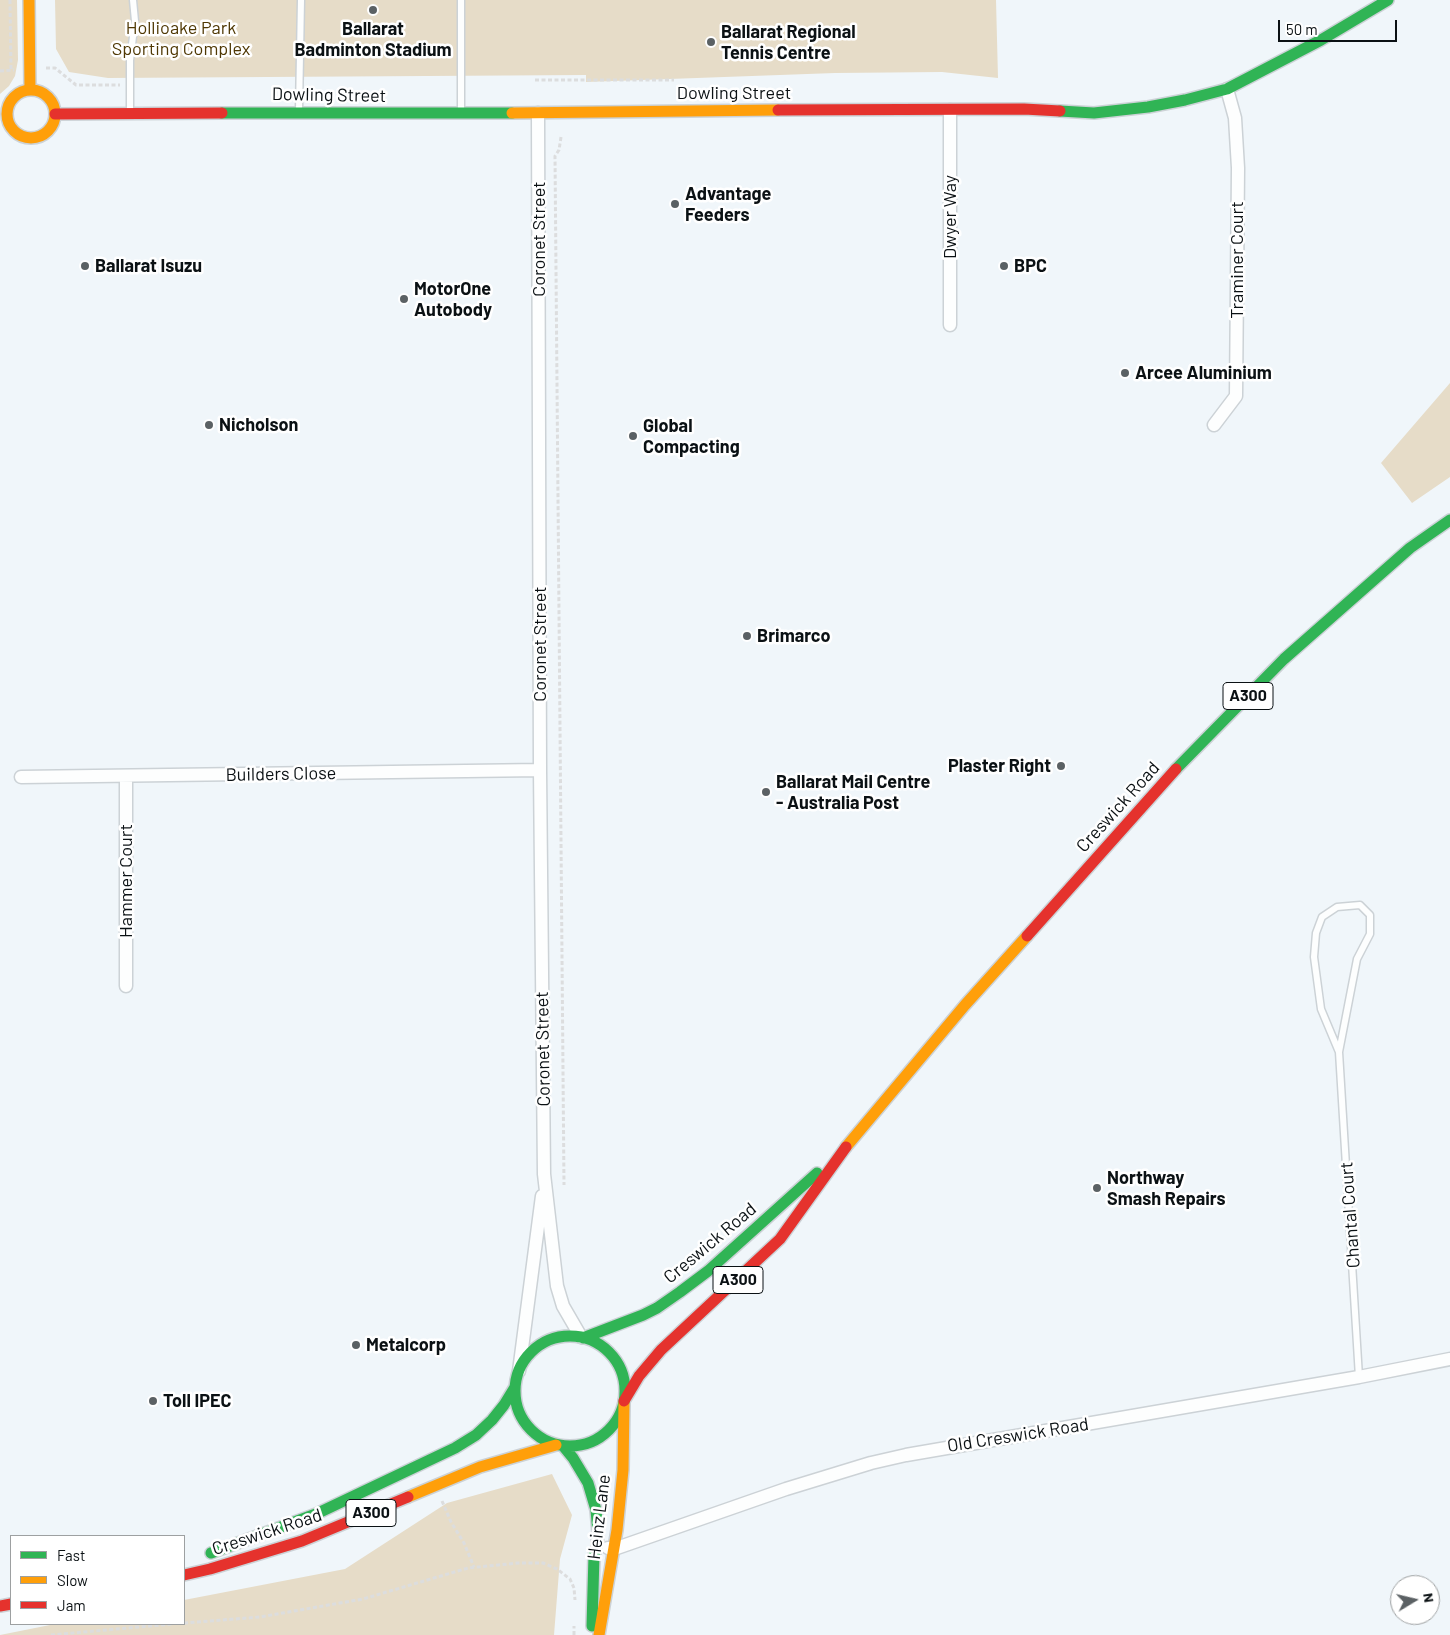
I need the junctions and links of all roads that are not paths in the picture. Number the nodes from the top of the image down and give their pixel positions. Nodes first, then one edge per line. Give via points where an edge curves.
1 (30, 0) edge
2 (133, 0) edge
3 (301, 0) edge
4 (461, 0) edge
5 (1388, 0) edge
6 (1227, 89) junction
7 (30, 90) junction
8 (950, 110) junction
9 (299, 112) junction
10 (130, 113) junction
11 (538, 113) junction
12 (54, 114) junction
13 (461, 114) junction
14 (4, 115) edge
15 (950, 325) dead end
16 (1214, 425) dead end
17 (1450, 520) edge
18 (540, 770) junction
19 (126, 776) junction
20 (21, 777) dead end
21 (126, 986) dead end
22 (1339, 1052) junction
23 (843, 1150) junction
24 (544, 1174) junction
25 (582, 1338) junction
26 (1450, 1359) edge
27 (519, 1371) junction
28 (1359, 1377) junction
29 (515, 1386) junction
30 (624, 1402) junction
31 (560, 1446) junction
32 (597, 1547) junction
33 (614, 1549) junction
34 (200, 1557) dead end
35 (185, 1575) edge
36 (591, 1635) edge
37 (599, 1635) edge

1 - 7 main road
2 - 10 lane via 135,21 130,60
3 - 9 lane
4 - 13 lane
5 - 6 main road, Dowling Street via 1321,40
6 - 8 main road, Dowling Street via 1148,107 1094,113
6 - 16 street, Traminer Court via 1235,118 1238,154 1236,396
7 - 12 main road via 41,92 49,99
7 - 14 main road via 12,99
8 - 11 main road, Dowling Street
8 - 15 street, Dwyer Way
9 - 10 main road, Dowling Street
9 - 13 main road, Dowling Street
10 - 12 main road, Dowling Street
11 - 13 main road, Dowling Street
11 - 18 street, Coronet Street
12 - 14 main road via 46,132 31,138 21,136
17 - 23 main road, Creswick Road / A300 via 1410,548 1284,659 1175,770 965,1004
18 - 19 street, Builders Close
18 - 24 street, Coronet Street
19 - 20 street, Builders Close
19 - 21 street, Hammer Court
22 - 22 lane, Chantal Court via 1321,1008 1314,957 1316,933 1322,917 1338,907 1360,906 1370,915 1370,934 1357,959
22 - 28 lane, Chantal Court
23 - 25 main road, Creswick Road / A300 via 708,1271 680,1292 643,1315
23 - 30 main road, Creswick Road / A300 via 780,1238 661,1350 639,1376
24 - 25 street, Coronet Street via 560,1297 566,1314
24 - 27 street, Coronet Street
25 - 27 main road, A300 via 560,1337 547,1341 530,1353
25 - 30 main road, A300 via 600,1346 614,1359 625,1388
26 - 28 street, Old Creswick Road
27 - 29 main road, A300
28 - 33 street, Old Creswick Road via 871,1463
29 - 31 main road, A300 via 517,1406 525,1423 538,1437
29 - 34 main road, Creswick Road / A300 via 486,1427 455,1448 316,1514
30 - 31 main road, A300 via 616,1421 602,1436 584,1445
30 - 33 main road, Heinz Lane via 623,1470
31 - 32 main road, Heinz Lane via 585,1478 594,1499 598,1522
31 - 35 main road, Creswick Road / A300 via 513,1456 302,1541
32 - 33 street, Old Creswick Road
32 - 36 main road, Heinz Lane
33 - 37 main road, Heinz Lane

